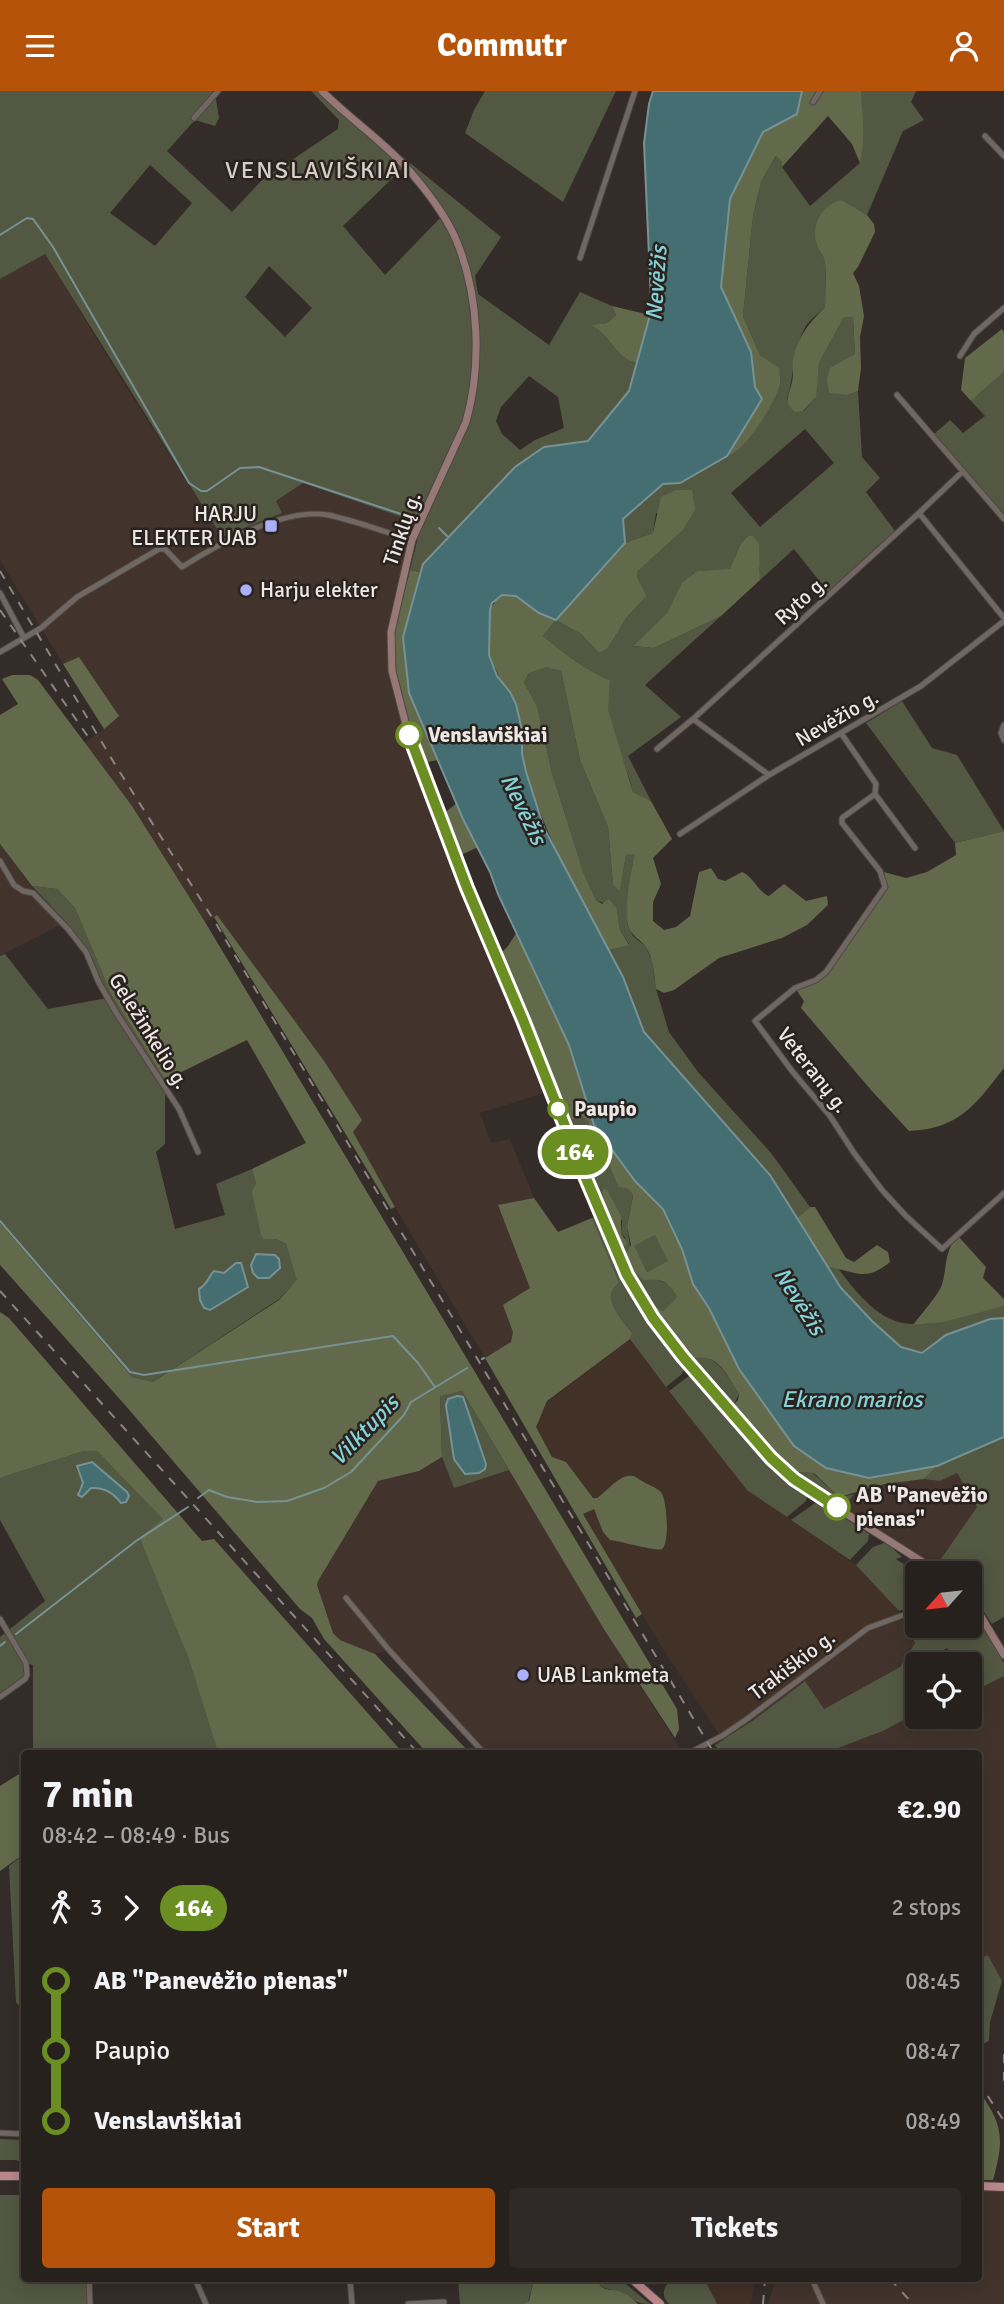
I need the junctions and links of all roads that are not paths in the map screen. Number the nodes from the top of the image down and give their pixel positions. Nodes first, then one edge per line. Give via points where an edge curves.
1 (218, 91) edge
2 (322, 91) edge
3 (635, 91) edge
4 (820, 91) edge
5 (813, 102) dead end
6 (194, 118) dead end
7 (985, 136) dead end
8 (1004, 156) edge
9 (580, 258) dead end
10 (1004, 308) edge
11 (961, 356) dead end
12 (897, 395) dead end
13 (963, 471) junction
14 (919, 513) junction
15 (1004, 519) edge
16 (412, 540) junction
17 (0, 593) edge
18 (1004, 619) edge
19 (24, 638) junction
20 (0, 652) edge
21 (693, 719) junction
22 (1004, 725) edge
23 (841, 733) junction
24 (1004, 740) edge
25 (657, 749) dead end
26 (769, 775) junction
27 (875, 793) junction
28 (680, 834) dead end
29 (915, 848) dead end
30 (0, 861) edge
31 (198, 1152) dead end
32 (1004, 1193) edge
33 (921, 1561) edge
34 (346, 1598) dead end
35 (905, 1614) edge
36 (982, 1618) edge
37 (0, 1619) edge
38 (1004, 1655) edge
39 (0, 1697) edge
40 (481, 1750) edge
41 (696, 1750) edge
42 (0, 2133) edge
43 (21, 2134) edge
44 (0, 2176) edge
45 (21, 2176) edge
46 (982, 2186) edge
47 (1004, 2187) edge
48 (89, 2282) edge
49 (196, 2282) edge
50 (350, 2282) edge
51 (635, 2282) edge
52 (813, 2282) edge
53 (444, 2302) dead end
54 (90, 2304) edge
55 (206, 2304) edge
56 (352, 2304) edge
57 (408, 2304) edge
58 (660, 2304) edge
59 (823, 2304) edge

1 - 6 street
2 - 16 main road, Tinklų g. via 387,148 434,201 457,242 469,283 474,383 466,422
3 - 9 street
4 - 5 street
7 - 8 street
10 - 11 street via 974,334
12 - 13 street
13 - 14 street, Ryto g.
13 - 15 street
14 - 18 street
14 - 21 street, Ryto g.
16 - 19 street via 326,515 300,515 218,545 182,567 165,549 159,549 77,597
16 - 33 main road, Tinklų g. via 390,645 408,733 627,1275 683,1357 771,1458 794,1479
17 - 19 street
18 - 23 street, Nevėžio g. via 934,677
19 - 20 street
21 - 25 street, Ryto g.
21 - 26 street
22 - 24 street
23 - 26 street, Nevėžio g.
23 - 27 street via 876,784
26 - 28 street, Nevėžio g.
27 - 29 street
27 - 32 street, Veteranų g. via 842,818 842,823 880,871 885,887 826,972 795,988 755,1021 882,1190 942,1249
30 - 31 street, Geležinkelio g. via 14,885 33,893 86,952 99,983 179,1109
34 - 40 street
35 - 41 street, Trakiškio g. via 868,1628 747,1719
36 - 38 main road
37 - 39 street via 26,1663 27,1675
42 - 43 street
44 - 45 main road
46 - 47 main road
48 - 54 street
49 - 55 street
50 - 56 street
51 - 58 main road
52 - 59 street
53 - 57 street

